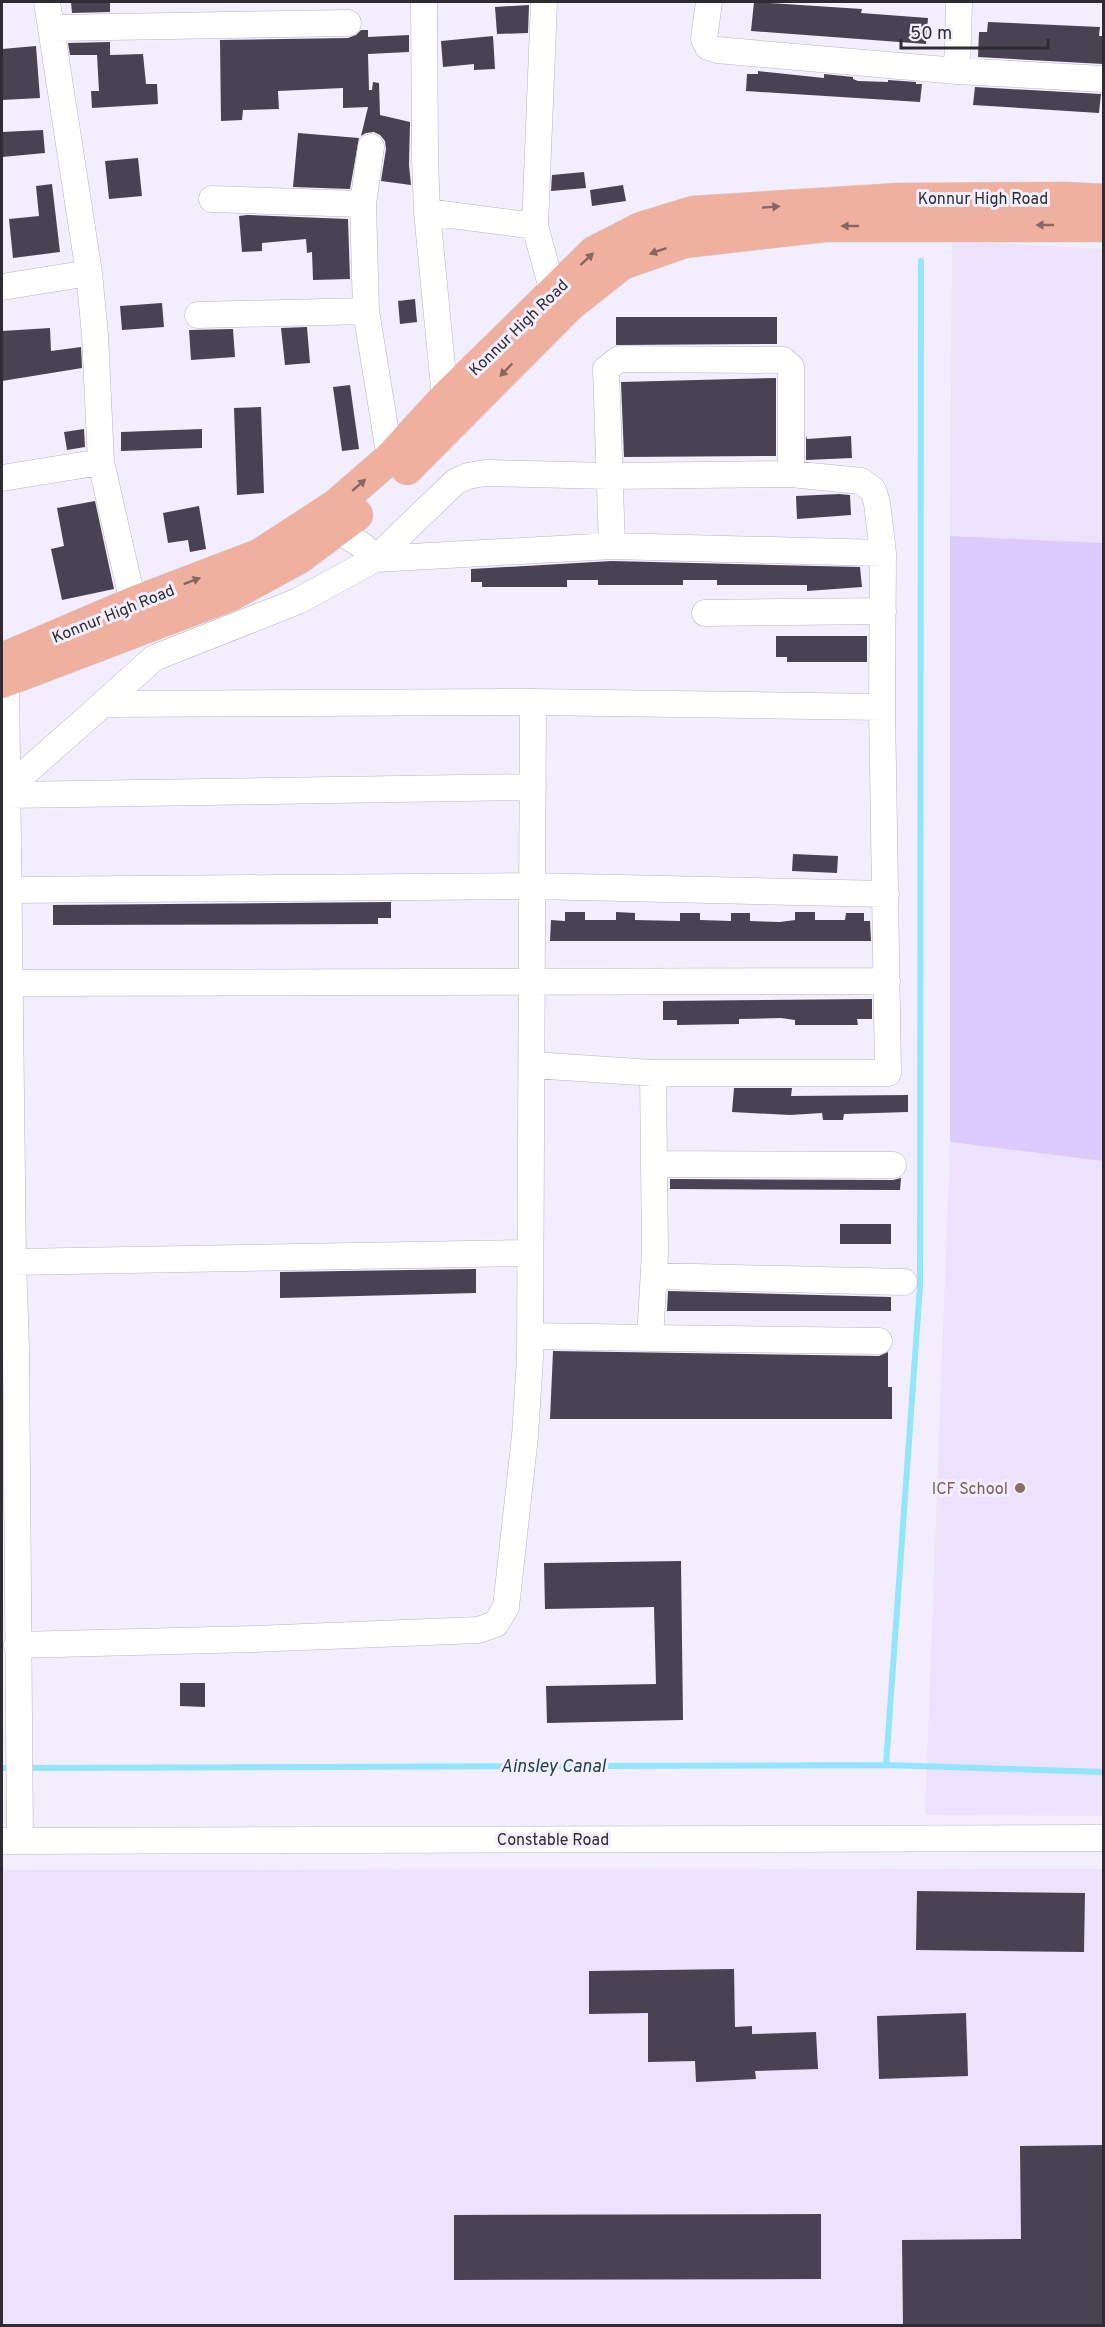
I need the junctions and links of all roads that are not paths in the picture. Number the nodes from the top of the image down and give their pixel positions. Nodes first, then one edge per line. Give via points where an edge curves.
1 (47, 2) edge
2 (424, 2) edge
3 (544, 2) edge
4 (709, 2) edge
5 (959, 2) edge
6 (348, 23) dead end
7 (53, 28) junction
8 (957, 71) junction
9 (1104, 79) edge
10 (370, 147) dead end
11 (212, 199) dead end
12 (1104, 200) edge
13 (363, 204) junction
14 (427, 212) junction
15 (536, 226) junction
16 (1104, 226) edge
17 (89, 273) junction
18 (2, 287) edge
19 (553, 292) junction
20 (366, 311) junction
21 (198, 315) dead end
22 (445, 398) junction
23 (390, 458) junction
24 (102, 462) junction
25 (791, 474) junction
26 (610, 476) junction
27 (2, 478) edge
28 (337, 530) junction
29 (612, 546) junction
30 (884, 553) junction
31 (375, 559) junction
32 (133, 603) junction
33 (883, 611) junction
34 (705, 613) dead end
35 (3, 674) edge
36 (533, 702) junction
37 (103, 704) junction
38 (882, 707) junction
39 (533, 787) junction
40 (8, 792) junction
41 (533, 886) junction
42 (9, 890) junction
43 (886, 894) junction
44 (887, 981) junction
45 (6, 982) edge
46 (533, 982) junction
47 (533, 1065) junction
48 (653, 1073) junction
49 (656, 1164) junction
50 (892, 1165) dead end
51 (9, 1252) edge
52 (529, 1253) junction
53 (654, 1276) junction
54 (904, 1282) dead end
55 (530, 1336) junction
56 (650, 1338) junction
57 (879, 1341) dead end
58 (9, 1449) edge
59 (17, 1645) junction
60 (15, 1755) edge
61 (1104, 1838) edge
62 (11, 1841) edge

1 - 7 street
2 - 14 street
3 - 15 street
4 - 8 street via 704,39 708,47 717,50
5 - 8 street
6 - 7 street
7 - 17 street
8 - 9 street
10 - 13 street
11 - 13 street
19 -> 12 main road, Konnur High Road via 594,252 640,228 693,212 899,199
13 - 20 street
14 - 15 street
14 - 22 street
15 - 19 street
16 -> 28 main road via 825,226 685,242 622,264 570,305 374,500
17 - 18 street
17 - 24 street
19 - 22 main road, Konnur High Road
20 - 21 street
20 - 23 street
22 - 23 main road, Konnur High Road
32 -> 23 main road, Konnur High Road via 259,555 336,506
24 - 27 street
24 - 32 street
25 - 26 street
25 - 26 street via 791,368 783,360 618,359 606,369
25 - 30 street via 861,480 873,490
26 - 29 street
26 - 31 street via 468,476 455,482
28 - 31 street via 363,546
28 - 35 main road via 299,558 231,595
29 - 30 street
29 - 31 street
30 - 33 street
31 - 37 street via 298,601 154,658
32 - 35 main road, Konnur High Road
33 - 34 street
33 - 38 street
35 - 40 street
36 - 37 street
36 - 38 street
36 - 39 street
37 - 40 street
38 - 43 street
39 - 40 street
39 - 41 street
40 - 42 street
41 - 42 street
41 - 43 street
41 - 46 street
42 - 45 street
43 - 44 street
44 - 46 street
44 - 48 street via 888,1073
45 - 46 street
45 - 51 street
46 - 47 street
47 - 48 street
47 - 52 street
48 - 49 street
49 - 50 street
49 - 53 street
51 - 52 street
51 - 58 street
52 - 55 street
53 - 54 street
53 - 56 street
55 - 56 street
55 - 59 street via 517,1518 506,1607 496,1624 478,1630 254,1640
56 - 57 street
58 - 59 street
59 - 60 street
60 - 62 street
61 - 62 street, Constable Road

